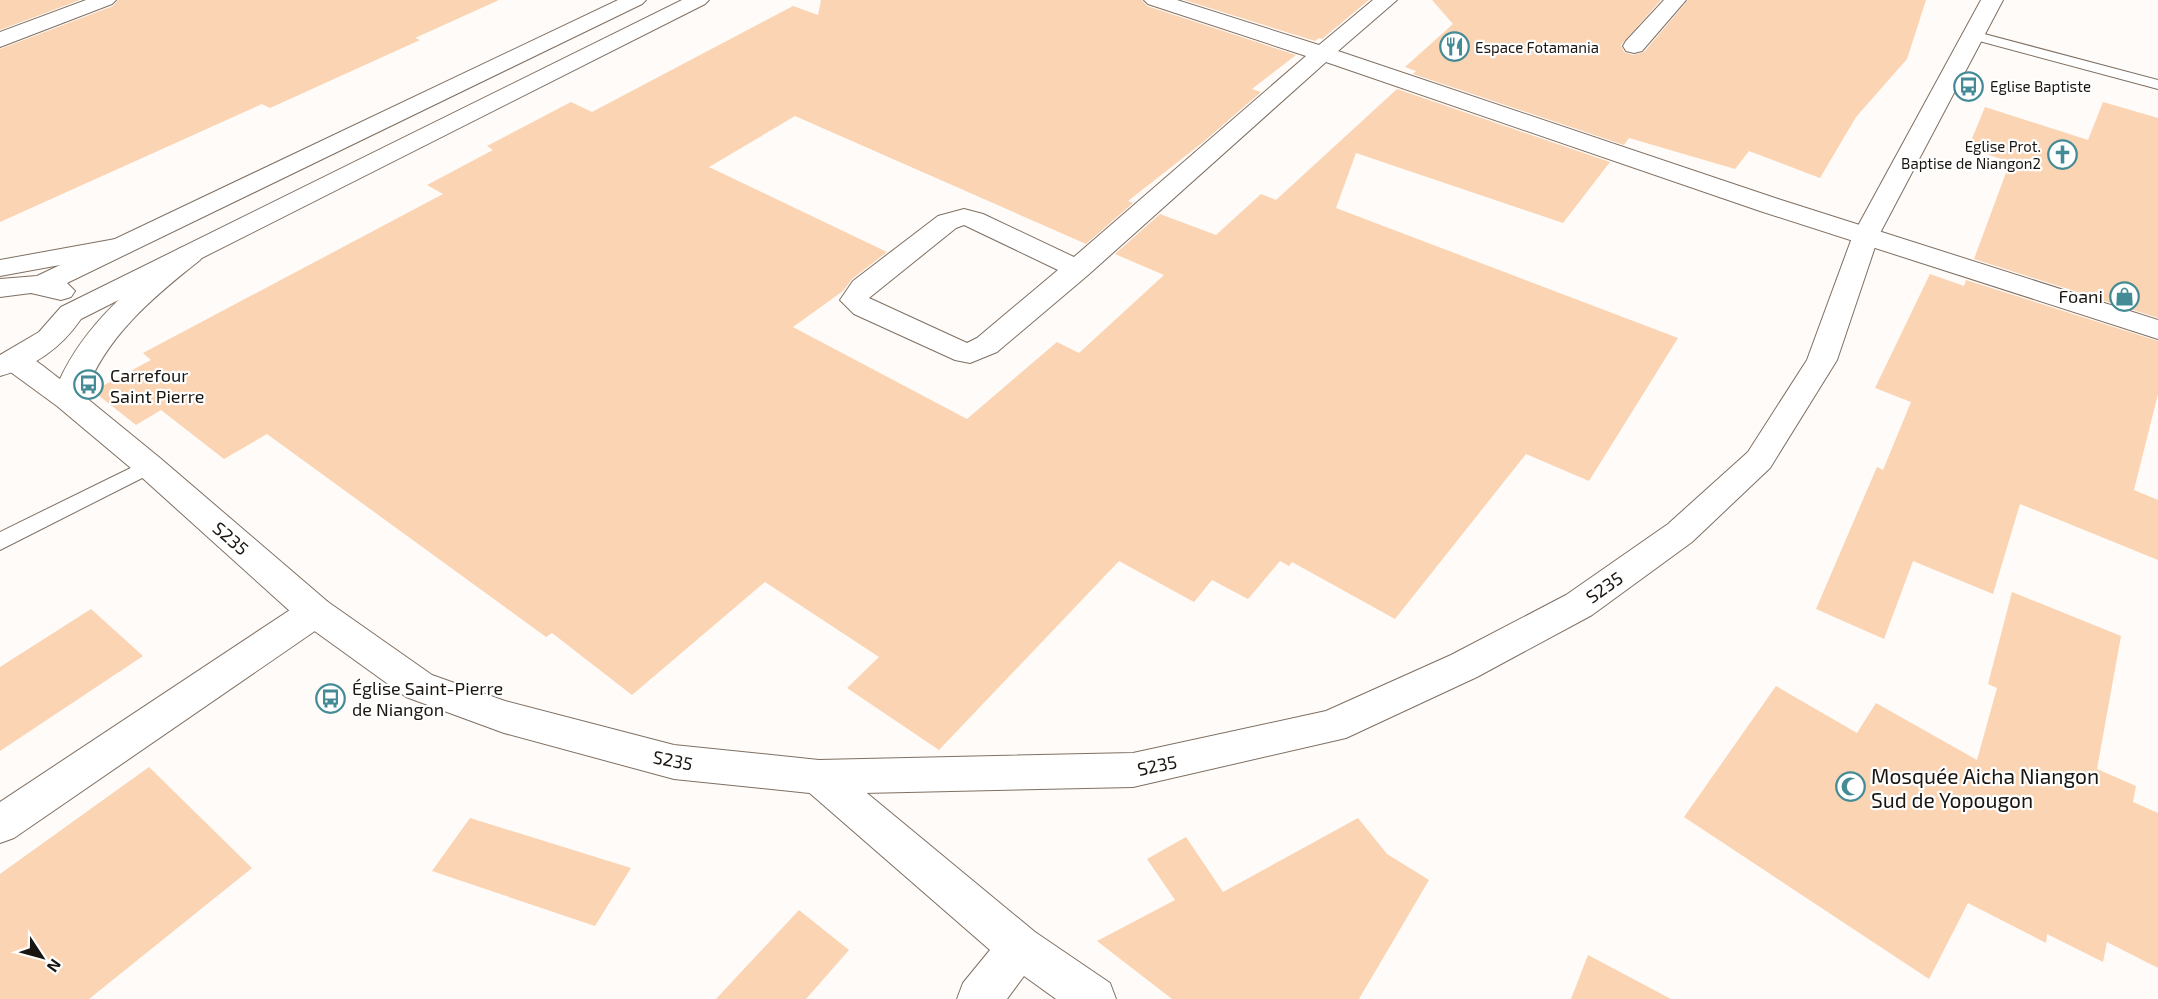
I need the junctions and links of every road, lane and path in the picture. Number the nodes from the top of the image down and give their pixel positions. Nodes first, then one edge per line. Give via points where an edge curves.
1 (105, 0) edge
2 (635, 0) edge
3 (698, 0) edge
4 (1155, 0) edge
5 (1386, 0) edge
6 (1675, 0) edge
7 (1992, 0) edge
8 (1972, 35) junction
9 (0, 40) edge
10 (1634, 46) dead end
11 (1321, 53) junction
12 (2158, 85) edge
13 (1866, 235) junction
14 (121, 246) junction
15 (195, 251) junction
16 (0, 268) edge
17 (1078, 269) junction
18 (42, 285) junction
19 (0, 288) edge
20 (71, 313) junction
21 (2158, 330) edge
22 (7, 363) edge
23 (68, 399) junction
24 (149, 466) junction
25 (0, 542) edge
26 (315, 612) junction
27 (819, 777) junction
28 (0, 825) edge
29 (1020, 947) junction
30 (979, 999) edge
31 (1094, 999) edge

1 - 9 street
2 - 14 street
3 - 15 street
4 - 11 street
5 - 11 street
6 - 10 street
7 - 8 street, S235
8 - 12 lane
8 - 13 street, S235
11 - 13 street
11 - 17 street
13 - 21 street
13 - 27 street, S235 via 1822,360 1759,460 1680,533 1588,598 1464,666 1332,726 1133,770
14 - 16 street
14 - 18 street
15 - 20 street
15 - 23 street via 128,306 79,370
17 - 17 street via 964,217 947,222 863,287 854,300 955,350 970,353 987,345
18 - 19 street
18 - 20 street via 60,290 70,300
20 - 22 street via 61,330 42,346
22 - 23 street, S235
23 - 24 street, S235
24 - 25 lane
24 - 26 street, S235
26 - 27 street, S235 via 419,686 504,717 675,762
26 - 28 street
27 - 29 street
29 - 30 street
29 - 31 street

